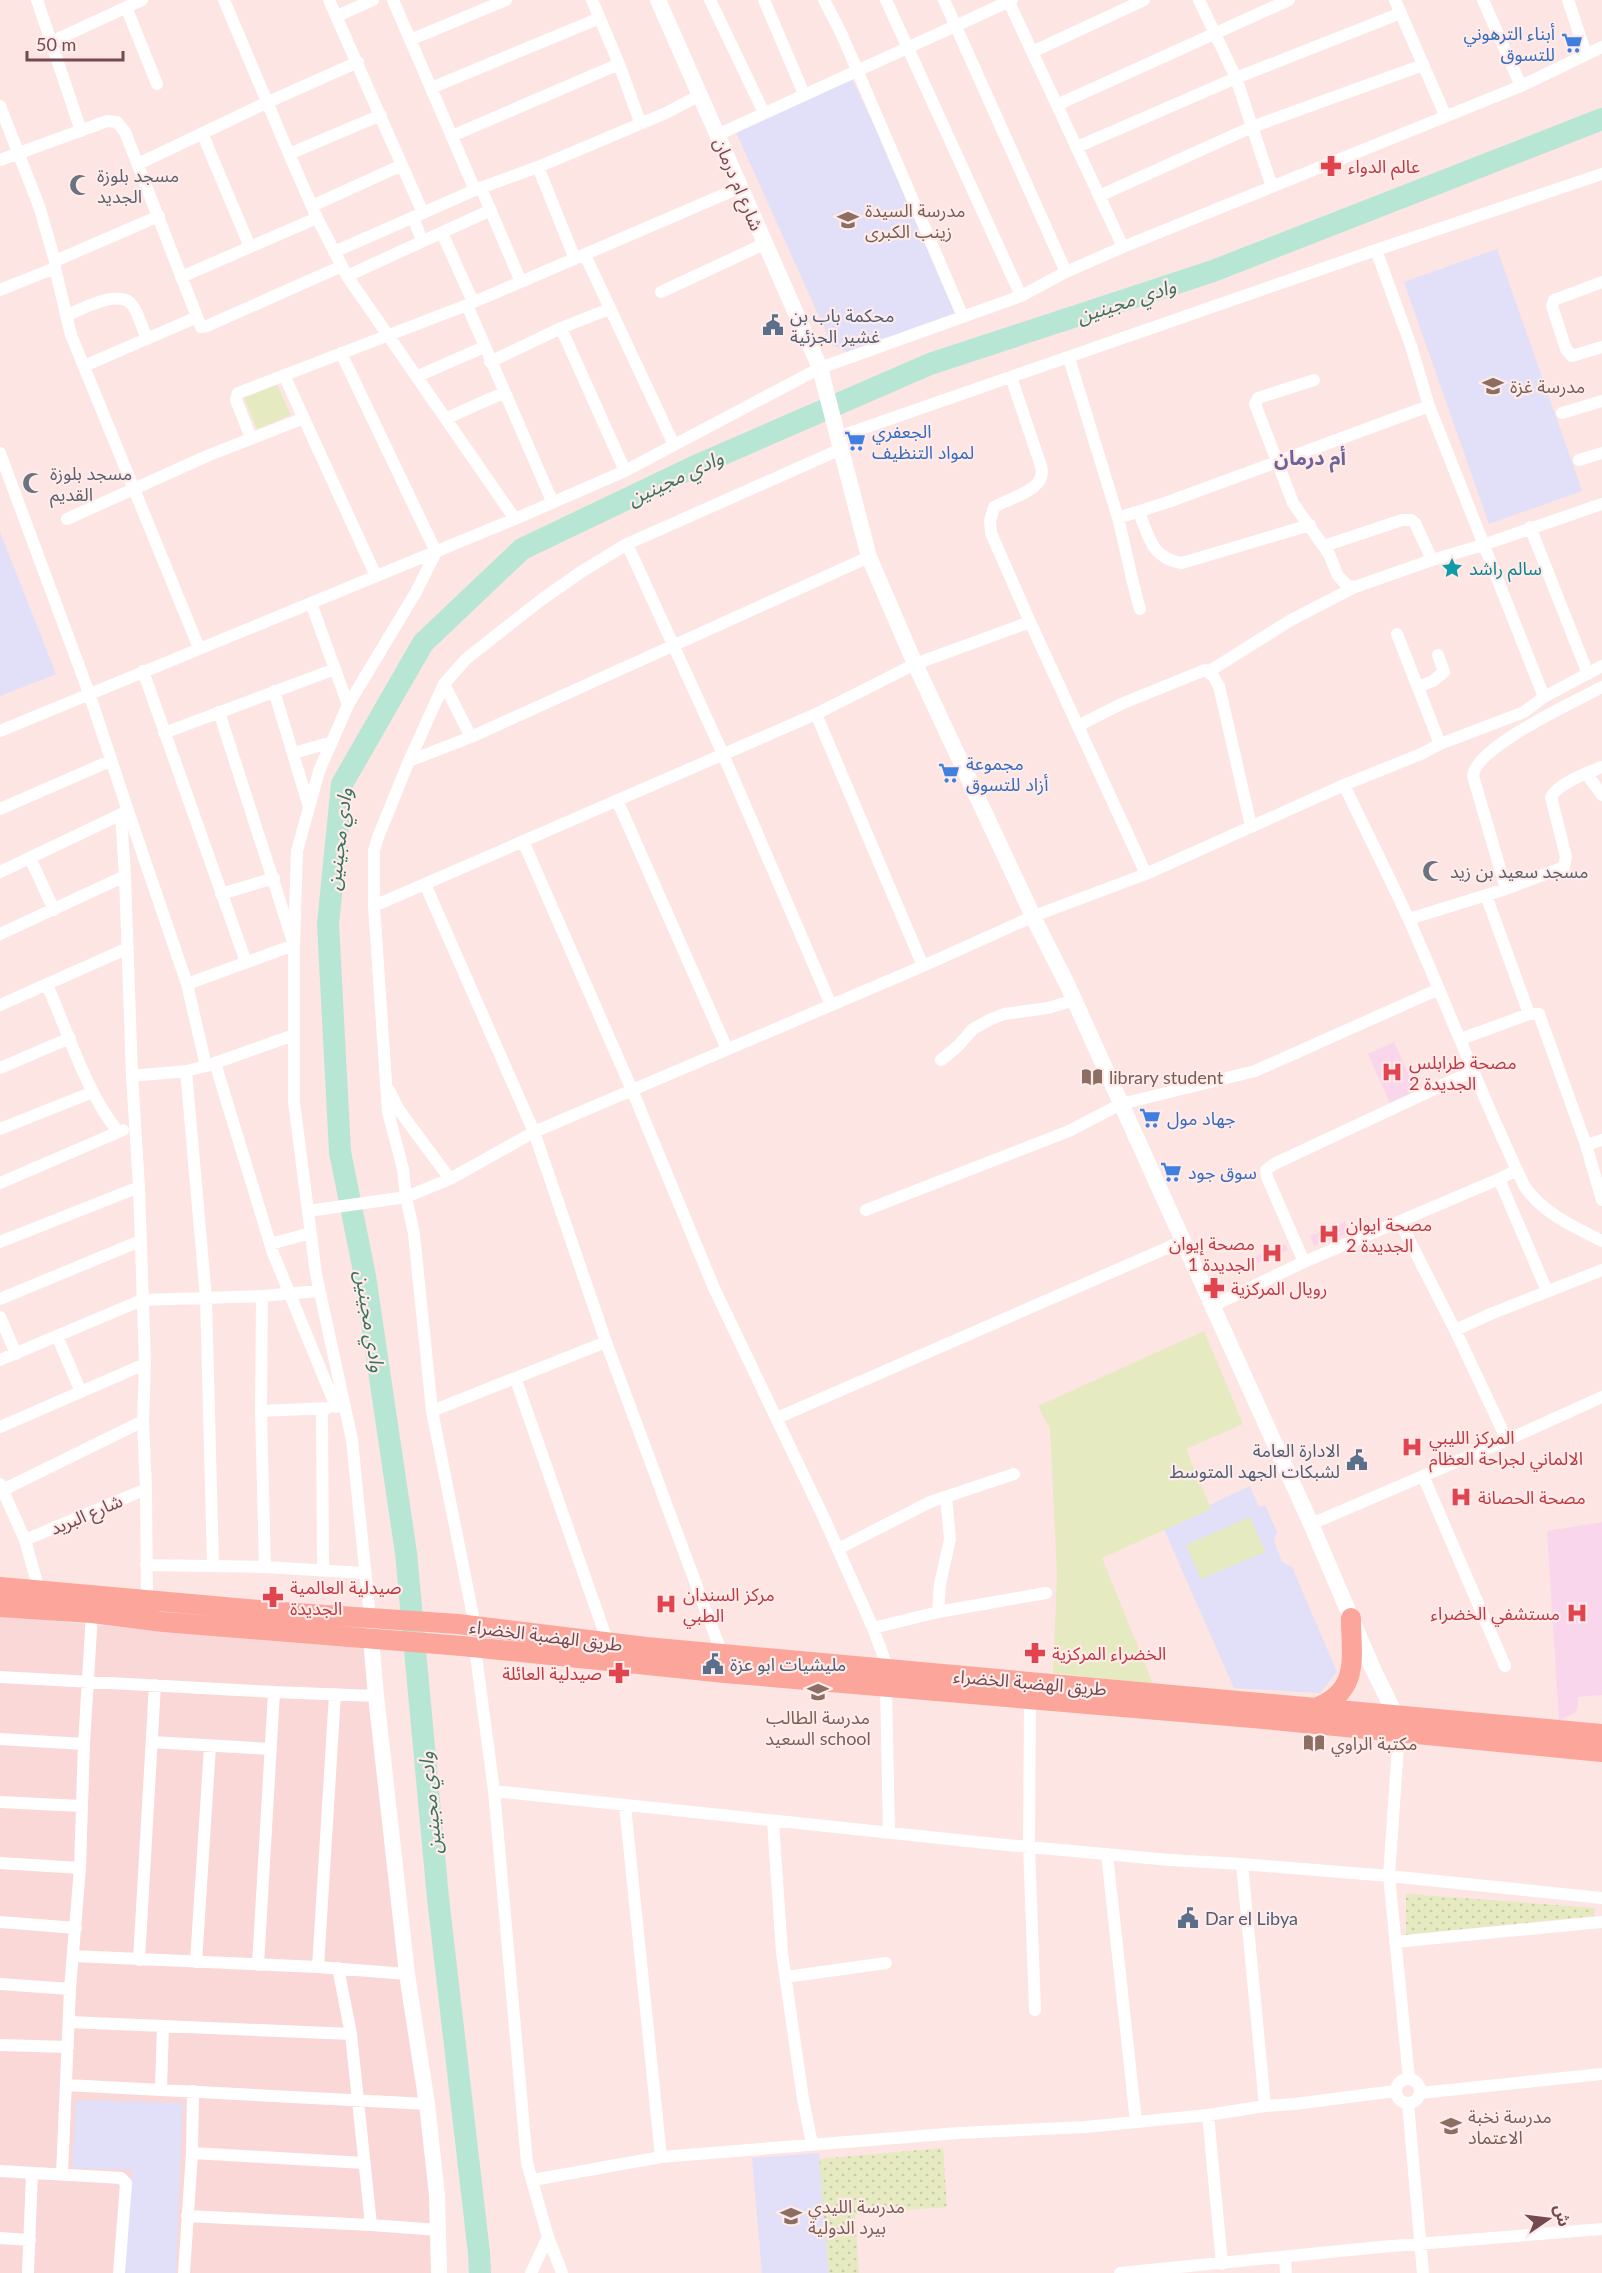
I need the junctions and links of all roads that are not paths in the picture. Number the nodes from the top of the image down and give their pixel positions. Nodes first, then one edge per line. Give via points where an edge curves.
1 (37, 0) edge
2 (142, 0) edge
3 (224, 0) edge
4 (329, 0) edge
5 (373, 0) edge
6 (393, 0) edge
7 (506, 0) edge
8 (591, 0) edge
9 (658, 0) edge
10 (710, 0) edge
11 (764, 0) edge
12 (824, 0) edge
13 (886, 0) edge
14 (944, 0) edge
15 (1010, 0) edge
16 (1143, 0) edge
17 (1199, 0) edge
18 (1290, 0) edge
19 (1395, 0) edge
20 (1483, 0) edge
21 (1568, 0) edge
22 (126, 8) junction
23 (1401, 13) junction
24 (337, 16) junction
25 (600, 18) junction
26 (955, 25) junction
27 (1214, 34) junction
28 (410, 40) junction
29 (51, 42) junction
30 (908, 46) junction
31 (1602, 47) edge
32 (1032, 52) junction
33 (1586, 54) junction
34 (358, 62) junction
35 (619, 64) junction
36 (1423, 65) junction
37 (857, 70) junction
38 (1236, 78) junction
39 (157, 84) dead end
40 (1521, 86) junction
41 (431, 88) junction
42 (804, 94) junction
43 (700, 95) junction
44 (266, 103) junction
45 (1059, 104) junction
46 (1, 110) edge
47 (764, 113) junction
48 (381, 115) junction
49 (1445, 116) junction
50 (640, 122) junction
51 (1252, 127) junction
52 (81, 130) junction
53 (202, 133) junction
54 (717, 135) junction
55 (452, 136) junction
56 (1077, 147) junction
57 (20, 153) junction
58 (289, 154) junction
59 (0, 160) edge
60 (138, 164) junction
61 (402, 165) junction
62 (538, 167) junction
63 (1602, 174) edge
64 (1272, 187) junction
65 (739, 188) junction
66 (478, 189) junction
67 (1099, 196) junction
68 (312, 206) junction
69 (491, 210) junction
70 (418, 215) junction
71 (159, 216) junction
72 (317, 218) junction
73 (442, 232) junction
74 (422, 242) junction
75 (764, 244) junction
76 (250, 246) junction
77 (1123, 247) junction
78 (1376, 250) junction
79 (334, 252) junction
80 (580, 257) junction
81 (55, 265) junction
82 (344, 271) junction
83 (1066, 272) junction
84 (181, 277) junction
85 (521, 282) junction
86 (1602, 282) edge
87 (0, 290) edge
88 (661, 292) dead end
89 (1021, 296) junction
90 (470, 304) junction
91 (609, 309) junction
92 (67, 315) junction
93 (963, 317) junction
94 (195, 318) junction
95 (561, 328) junction
96 (387, 334) junction
97 (146, 337) junction
98 (484, 346) junction
99 (1602, 349) edge
100 (341, 353) junction
101 (1069, 358) junction
102 (490, 362) junction
103 (84, 366) junction
104 (822, 374) junction
105 (284, 375) junction
106 (418, 376) junction
107 (1011, 377) junction
108 (1314, 380) dead end
109 (503, 393) junction
110 (1602, 400) edge
111 (1429, 406) junction
112 (1562, 413) dead end
113 (304, 418) junction
114 (447, 418) junction
115 (251, 438) junction
116 (838, 439) junction
117 (674, 445) junction
118 (0, 453) edge
119 (1602, 453) edge
120 (1579, 460) dead end
121 (1276, 463) junction
122 (625, 471) junction
123 (4, 478) edge
124 (134, 488) junction
125 (552, 501) junction
126 (1602, 504) edge
127 (1139, 513) junction
128 (1118, 518) junction
129 (68, 519) dead end
130 (515, 519) junction
131 (1310, 525) junction
132 (1530, 527) junction
133 (627, 544) junction
134 (1483, 545) junction
135 (1324, 546) junction
136 (436, 552) junction
137 (869, 557) junction
138 (1432, 560) junction
139 (376, 576) junction
140 (1355, 587) junction
141 (311, 603) junction
142 (1140, 609) dead end
143 (1030, 622) junction
144 (1397, 634) dead end
145 (675, 645) junction
146 (199, 648) junction
147 (1438, 655) dead end
148 (915, 664) junction
149 (1602, 666) edge
150 (335, 669) junction
151 (143, 671) junction
152 (1208, 672) junction
153 (1588, 674) junction
154 (444, 684) junction
155 (1418, 687) junction
156 (1602, 687) edge
157 (274, 691) junction
158 (89, 693) junction
159 (1544, 697) junction
160 (348, 705) junction
161 (219, 712) junction
162 (816, 714) junction
163 (1077, 726) junction
164 (0, 731) edge
165 (164, 733) junction
166 (471, 737) junction
167 (332, 742) junction
168 (1440, 744) junction
169 (294, 753) junction
170 (723, 754) junction
171 (110, 760) junction
172 (409, 761) junction
173 (1602, 767) edge
174 (1586, 773) junction
175 (1344, 785) junction
176 (1602, 795) edge
177 (617, 800) junction
178 (309, 808) junction
179 (0, 809) edge
180 (124, 813) junction
181 (1251, 826) junction
182 (523, 841) junction
183 (30, 858) junction
184 (0, 872) edge
185 (1146, 874) junction
186 (125, 876) junction
187 (274, 878) junction
188 (425, 884) junction
189 (1506, 889) junction
190 (221, 894) junction
191 (1486, 895) junction
192 (374, 906) junction
193 (54, 910) junction
194 (1034, 916) junction
195 (1409, 919) junction
196 (0, 934) edge
197 (294, 945) junction
198 (128, 948) junction
199 (246, 962) junction
200 (923, 966) junction
201 (187, 984) junction
202 (47, 985) junction
203 (1439, 989) junction
204 (1075, 1000) junction
205 (0, 1005) edge
206 (831, 1005) junction
207 (1529, 1014) junction
208 (294, 1035) junction
209 (70, 1038) junction
210 (1461, 1039) junction
211 (727, 1049) junction
212 (941, 1060) dead end
213 (211, 1065) junction
214 (0, 1068) edge
215 (186, 1071) junction
216 (1473, 1071) junction
217 (132, 1076) junction
218 (386, 1084) junction
219 (632, 1090) junction
220 (93, 1092) junction
221 (1121, 1104) junction
222 (135, 1125) junction
223 (0, 1129) edge
224 (118, 1132) junction
225 (534, 1132) junction
226 (1602, 1140) edge
227 (1586, 1145) junction
228 (1517, 1170) junction
229 (450, 1179) junction
230 (1498, 1179) junction
231 (0, 1183) edge
232 (139, 1187) junction
233 (406, 1197) junction
234 (1602, 1200) edge
235 (866, 1210) dead end
236 (308, 1211) junction
237 (1400, 1222) junction
238 (311, 1233) junction
239 (140, 1241) junction
240 (1182, 1241) junction
241 (0, 1242) edge
242 (1602, 1242) edge
243 (270, 1244) junction
244 (1304, 1262) junction
245 (1602, 1270) edge
246 (319, 1291) junction
247 (1547, 1291) junction
248 (289, 1294) junction
249 (262, 1296) junction
250 (206, 1298) junction
251 (0, 1299) edge
252 (142, 1300) junction
253 (1212, 1306) junction
254 (0, 1317) edge
255 (1455, 1330) junction
256 (57, 1336) junction
257 (606, 1342) junction
258 (16, 1354) junction
259 (0, 1360) edge
260 (145, 1364) junction
261 (516, 1380) junction
262 (81, 1392) junction
263 (1602, 1397) edge
264 (340, 1407) junction
265 (322, 1409) junction
266 (261, 1411) junction
267 (432, 1411) junction
268 (777, 1418) junction
269 (143, 1421) junction
270 (0, 1427) edge
271 (1507, 1440) junction
272 (1014, 1474) dead end
273 (1423, 1476) junction
274 (2, 1486) edge
275 (147, 1489) junction
276 (946, 1497) junction
277 (1311, 1524) junction
278 (25, 1540) junction
279 (838, 1549) junction
280 (146, 1565) junction
281 (213, 1565) junction
282 (265, 1567) junction
283 (322, 1569) junction
284 (364, 1573) junction
285 (0, 1587) edge
286 (39, 1590) junction
287 (1046, 1593) dead end
288 (147, 1600) junction
289 (0, 1607) edge
290 (938, 1612) junction
291 (92, 1613) junction
292 (1351, 1618) junction
293 (467, 1625) junction
294 (374, 1628) junction
295 (873, 1628) junction
296 (608, 1643) junction
297 (469, 1647) junction
298 (722, 1654) junction
299 (645, 1656) junction
300 (1505, 1666) dead end
301 (0, 1677) edge
302 (887, 1678) junction
303 (88, 1682) junction
304 (156, 1685) junction
305 (274, 1692) junction
306 (335, 1694) junction
307 (376, 1696) junction
308 (1030, 1700) junction
309 (1314, 1708) junction
310 (1397, 1723) junction
311 (1602, 1734) edge
312 (0, 1739) edge
313 (152, 1742) junction
314 (84, 1744) junction
315 (210, 1746) junction
316 (271, 1749) junction
317 (1602, 1752) edge
318 (494, 1791) junction
319 (0, 1802) edge
320 (81, 1806) junction
321 (625, 1806) junction
322 (773, 1821) junction
323 (889, 1832) junction
324 (1029, 1846) junction
325 (1107, 1854) junction
326 (0, 1863) edge
327 (1242, 1864) junction
328 (80, 1868) junction
329 (1389, 1876) junction
330 (1602, 1898) edge
331 (0, 1922) edge
332 (1602, 1922) edge
333 (76, 1928) junction
334 (1395, 1942) junction
335 (74, 1956) junction
336 (139, 1960) junction
337 (196, 1962) junction
338 (886, 1963) dead end
339 (258, 1965) junction
340 (318, 1967) junction
341 (338, 1968) junction
342 (407, 1974) junction
343 (786, 1977) junction
344 (0, 1984) edge
345 (70, 1989) junction
346 (1035, 2010) dead end
347 (69, 2022) junction
348 (163, 2026) junction
349 (351, 2034) junction
350 (0, 2045) edge
351 (68, 2047) junction
352 (1602, 2074) edge
353 (1409, 2079) junction
354 (66, 2085) junction
355 (161, 2089) junction
356 (193, 2091) junction
357 (1395, 2091) junction
358 (1420, 2093) junction
359 (357, 2101) junction
360 (427, 2104) junction
361 (1408, 2104) junction
362 (1265, 2106) junction
363 (1208, 2115) junction
364 (1136, 2122) junction
365 (812, 2144) junction
366 (192, 2153) junction
367 (661, 2157) junction
368 (364, 2163) junction
369 (0, 2170) edge
370 (32, 2173) junction
371 (62, 2174) junction
372 (533, 2180) junction
373 (187, 2216) junction
374 (371, 2225) junction
375 (1602, 2229) edge
376 (439, 2230) junction
377 (548, 2237) junction
378 (0, 2238) edge
379 (30, 2240) junction
380 (1420, 2244) junction
381 (1285, 2257) junction
382 (1222, 2264) junction
383 (28, 2273) edge
384 (119, 2273) edge
385 (184, 2273) edge
386 (440, 2273) edge
387 (531, 2273) edge
388 (562, 2273) edge
389 (1120, 2273) edge
390 (1286, 2273) edge
391 (1423, 2273) edge

1 - 29 street
2 - 22 street
3 - 44 street
4 - 24 street
5 - 24 street
6 - 28 street
7 - 28 street
8 - 25 street
9 - 43 street, شارع ام درمان
10 - 47 street
11 - 42 street
12 - 37 street
13 - 30 street
14 - 26 street
15 - 26 street
15 - 32 street
16 - 32 street
17 - 27 street
18 - 27 street
19 - 23 street
20 - 40 street
21 - 33 street
22 - 29 street
22 - 39 street
23 - 36 street
23 - 38 street
24 - 34 street
25 - 35 street
25 - 41 street
26 - 30 street
26 - 83 street
27 - 38 street
27 - 45 street
28 - 41 street
29 - 52 street
30 - 37 street
30 - 89 street
31 - 33 street
32 - 45 street
33 - 40 street
34 - 44 street
34 - 48 street
35 - 50 street
35 - 55 street
36 - 49 street
36 - 51 street
37 - 42 street
37 - 93 street
38 - 51 street
38 - 56 street
40 - 49 street
41 - 55 street
42 - 47 street
43 - 50 street
43 - 54 street, شارع ام درمان
44 - 53 street
44 - 58 street
45 - 56 street
46 - 57 street
47 - 54 street
48 - 58 street
48 - 61 street
49 - 64 street
50 - 62 street
51 - 64 street
51 - 67 street
52 - 57 street
52 - 60 street via 106,121 117,122
53 - 60 street
53 - 76 street
54 - 65 street, شارع ام درمان
55 - 66 street
56 - 67 street
57 - 59 street
57 - 81 street
58 - 68 street
60 - 71 street
61 - 68 street
61 - 70 street
62 - 66 street
62 - 80 street
63 - 78 street
64 - 77 street
65 - 75 street, شارع ام درمان
65 - 80 street
66 - 69 street
66 - 70 street
67 - 77 street
68 - 72 street
69 - 73 street
69 - 85 street
70 - 74 street
70 - 79 street
71 - 81 street
71 - 84 street
72 - 76 street
72 - 79 street
73 - 74 street
73 - 90 street
74 - 82 street
75 - 88 street
75 - 104 street, شارع ام درمان
76 - 84 street
77 - 83 street
78 - 101 street
78 - 111 street
79 - 82 street
80 - 85 street
80 - 91 street
81 - 87 street
81 - 92 street
82 - 94 street via 207,326 201,327
82 - 96 street
83 - 89 street
84 - 94 street
85 - 90 street
86 - 99 street via 1562,296 1552,306 1568,353 1572,356
89 - 93 street
90 - 96 street
90 - 98 street
91 - 95 street
91 - 117 street
92 - 97 street via 112,298 124,298 132,304
92 - 103 street
93 - 104 street
94 - 97 street
95 - 102 street
95 - 122 street
96 - 100 street
96 - 106 street
97 - 103 street
98 - 102 street
98 - 106 street
100 - 105 street
100 - 136 street
101 - 107 street
101 - 128 street
102 - 109 street
103 - 124 street
104 - 116 street, شارع ام درمان
104 - 117 street
105 - 113 street
105 - 115 street via 236,395
106 - 114 street
107 - 116 street
107 - 143 street via 1041,465 1042,480 1028,492 994,507 990,521 991,532
108 - 121 street via 1258,398 1255,404
109 - 114 street
109 - 125 street
110 - 112 street
111 - 121 street
111 - 134 street
113 - 115 street
113 - 139 street
114 - 130 street
115 - 124 street
116 - 133 street
116 - 137 street, شارع ام درمان
117 - 122 street
118 - 123 street
119 - 120 street
121 - 127 street
121 - 131 street via 1293,503
122 - 125 street
123 - 158 street
124 - 129 street
124 - 146 street
125 - 130 street
126 - 132 street
127 - 128 street
127 - 131 street via 1156,553 1182,563
128 - 142 street
130 - 136 street
131 - 135 street
132 - 134 street
132 - 153 street
133 - 145 street
133 - 154 street via 541,600 466,659
134 - 138 street
134 - 159 street
135 - 138 street via 1411,520
135 - 140 street via 1338,576
136 - 139 street
136 - 160 street
137 - 145 street
137 - 148 street, شارع ام درمان
138 - 140 street
139 - 141 street
140 - 152 street via 1291,620
141 - 146 street
141 - 150 street
143 - 148 street
143 - 163 street
144 - 155 street
145 - 166 street
145 - 170 street
146 - 151 street
147 - 155 street via 1444,672
148 - 162 street
148 - 194 street, شارع ام درمان
149 - 153 street
150 - 157 street
150 - 160 street
151 - 158 street
151 - 165 street
152 - 163 street via 1121,704
152 - 181 street via 1219,686
153 - 159 street
154 - 166 street
154 - 172 street
155 - 168 street
156 - 189 street via 1500,742 1473,770
157 - 161 street
157 - 169 street
158 - 164 street
158 - 171 street
159 - 168 street via 1524,712
160 - 167 street
161 - 165 street
161 - 187 street
162 - 170 street
162 - 200 street
163 - 185 street
165 - 190 street
166 - 172 street
167 - 169 street
167 - 178 street
168 - 175 street
169 - 178 street
170 - 177 street
170 - 206 street
171 - 179 street
171 - 180 street
172 - 192 street via 374,851
173 - 174 street
174 - 176 street
174 - 189 street via 1556,790 1551,798 1566,857 1564,867
175 - 181 street
175 - 195 street
177 - 182 street
177 - 211 street
178 - 197 street via 297,851
180 - 183 street
180 - 186 street
180 - 201 street
181 - 185 street
182 - 188 street
182 - 219 street
183 - 184 street
183 - 193 street
185 - 194 street
186 - 193 street
186 - 198 street
187 - 190 street
187 - 197 street
188 - 192 street
188 - 225 street
189 - 191 street
190 - 199 street
191 - 195 street
191 - 207 street
192 - 218 street
193 - 196 street
194 - 200 street
194 - 204 street, شارع ام درمان
195 - 203 street
197 - 199 street
197 - 208 street
198 - 202 street
198 - 217 street
199 - 201 street
200 - 206 street
201 - 213 street
202 - 205 street
202 - 209 street
203 - 210 street
203 - 221 street via 1254,1071
204 - 212 street via 989,1020 973,1029
204 - 221 street, شارع ام درمان
206 - 211 street
207 - 210 street
207 - 227 street via 1542,1017
208 - 213 street
208 - 236 street via 294,1102
209 - 214 street
209 - 220 street
210 - 216 street
211 - 219 street
213 - 215 street
213 - 243 street
215 - 217 street
215 - 250 street
216 - 228 street
216 - 244 street via 1266,1170
217 - 222 street
218 - 229 street via 399,1110
218 - 233 street via 388,1113
219 - 225 street
219 - 268 street via 714,1288
220 - 223 street
220 - 224 street
221 - 235 street via 1069,1131
221 - 240 street, شارع ام درمان
222 - 224 street
222 - 232 street
224 - 231 street
225 - 229 street
225 - 257 street
226 - 227 street
227 - 234 street
228 - 230 street
228 - 242 street via 1533,1199
229 - 233 street
230 - 237 street
230 - 247 street
232 - 239 street
232 - 241 street
233 - 236 street
233 - 267 street via 414,1234
236 - 238 street
237 - 244 street
237 - 255 street
238 - 243 street
238 - 246 street
239 - 251 street
239 - 252 street
240 - 253 street, شارع ام درمان
240 - 268 street
243 - 248 street
244 - 253 street
245 - 247 street
246 - 248 street
246 - 264 street
247 - 255 street
248 - 249 street
248 - 264 street
249 - 250 street
249 - 266 street
250 - 252 street
250 - 281 street
252 - 256 street
252 - 260 street
253 - 277 street, شارع ام درمان
254 - 258 street
255 - 271 street
256 - 258 street
256 - 262 street
257 - 261 street
257 - 298 street
258 - 259 street
260 - 262 street
260 - 269 street
261 - 267 street
261 - 296 street
262 - 270 street
263 - 271 street
264 - 265 street
264 - 284 street via 357,1478
265 - 266 street
265 - 283 street
266 - 282 street
267 - 293 street
268 - 279 street
269 - 274 street
269 - 275 street
271 - 273 street
272 - 276 street
273 - 277 street
273 - 300 street
274 - 278 street
275 - 278 street, شارع البريد
275 - 280 street
276 - 279 street
276 - 290 street via 950,1539
277 - 292 street, شارع ام درمان
278 - 286 street
279 - 295 street
280 - 281 street
280 - 288 street
281 - 282 street
282 - 283 street
283 - 284 street
284 - 294 street
285 - 286 main road
286 - 288 main road
287 - 290 street
288 - 294 main road
289 - 291 main road
290 - 295 street
291 - 294 main road via 164,1622
291 - 303 street
292 - 309 main road via 1350,1677 1332,1700
292 - 310 street, شارع ام درمان
293 - 294 main road, طريق الهضبة الخضراء
293 - 296 main road, طريق الهضبة الخضراء
294 - 297 main road, طريق الهضبة الخضراء
294 - 307 street
295 - 302 street
296 - 299 main road, طريق الهضبة الخضراء
297 - 299 main road, طريق الهضبة الخضراء
297 - 318 street
298 - 299 main road, طريق الهضبة الخضراء
298 - 302 main road, طريق الهضبة الخضراء
299 - 302 main road, طريق الهضبة الخضراء
301 - 303 street
302 - 308 main road, طريق الهضبة الخضراء
302 - 309 main road, طريق الهضبة الخضراء
302 - 323 street
303 - 304 street
303 - 314 street
304 - 305 street
304 - 313 street
305 - 306 street
305 - 316 street
306 - 307 street
306 - 340 street
307 - 342 street
308 - 310 main road, طريق الهضبة الخضراء
308 - 324 street
309 - 310 main road, طريق الهضبة الخضراء
310 - 311 main road, طريق الهضبة الخضراء
310 - 317 main road, طريق الهضبة الخضراء
310 - 329 street
312 - 314 street
313 - 315 street
313 - 336 street
314 - 320 street
315 - 316 street
315 - 337 street
316 - 339 street
318 - 321 street
318 - 372 street via 527,2163
319 - 320 street
320 - 328 street
321 - 322 street
321 - 367 street
322 - 323 street
322 - 343 street
323 - 324 street
324 - 325 street
324 - 346 street
325 - 327 street
325 - 364 street
326 - 328 street
327 - 329 street
327 - 362 street
328 - 333 street
329 - 330 street
329 - 334 street
331 - 333 street
332 - 334 street
333 - 335 street
334 - 353 street
335 - 336 street
335 - 345 street
336 - 337 street
337 - 339 street
338 - 343 street
339 - 340 street
340 - 341 street
341 - 342 street
341 - 349 street
342 - 360 street
343 - 365 street
344 - 345 street
345 - 347 street
347 - 348 street
347 - 351 street
348 - 349 street
348 - 355 street
349 - 359 street
350 - 351 street
351 - 354 street
352 - 358 street
353 - 357 street via 1401,2081
353 - 358 street via 1419,2085
354 - 355 street
354 - 371 street
355 - 356 street
356 - 359 street
356 - 366 street
357 - 361 street via 1398,2099
357 - 362 street
358 - 361 street via 1416,2101
359 - 360 street
359 - 368 street
360 - 376 street
361 - 380 street
362 - 363 street
363 - 364 street
363 - 382 street
364 - 365 street
365 - 367 street
366 - 368 street
366 - 373 street
367 - 372 street
368 - 374 street
369 - 370 street
370 - 371 street
370 - 379 street
371 - 384 street via 115,2177 126,2183
372 - 377 street
373 - 374 street
373 - 385 street
374 - 376 street
375 - 380 street
376 - 386 street
377 - 387 street
377 - 388 street
378 - 379 street
379 - 383 street
380 - 381 street
380 - 391 street
381 - 382 street
381 - 390 street
382 - 389 street

